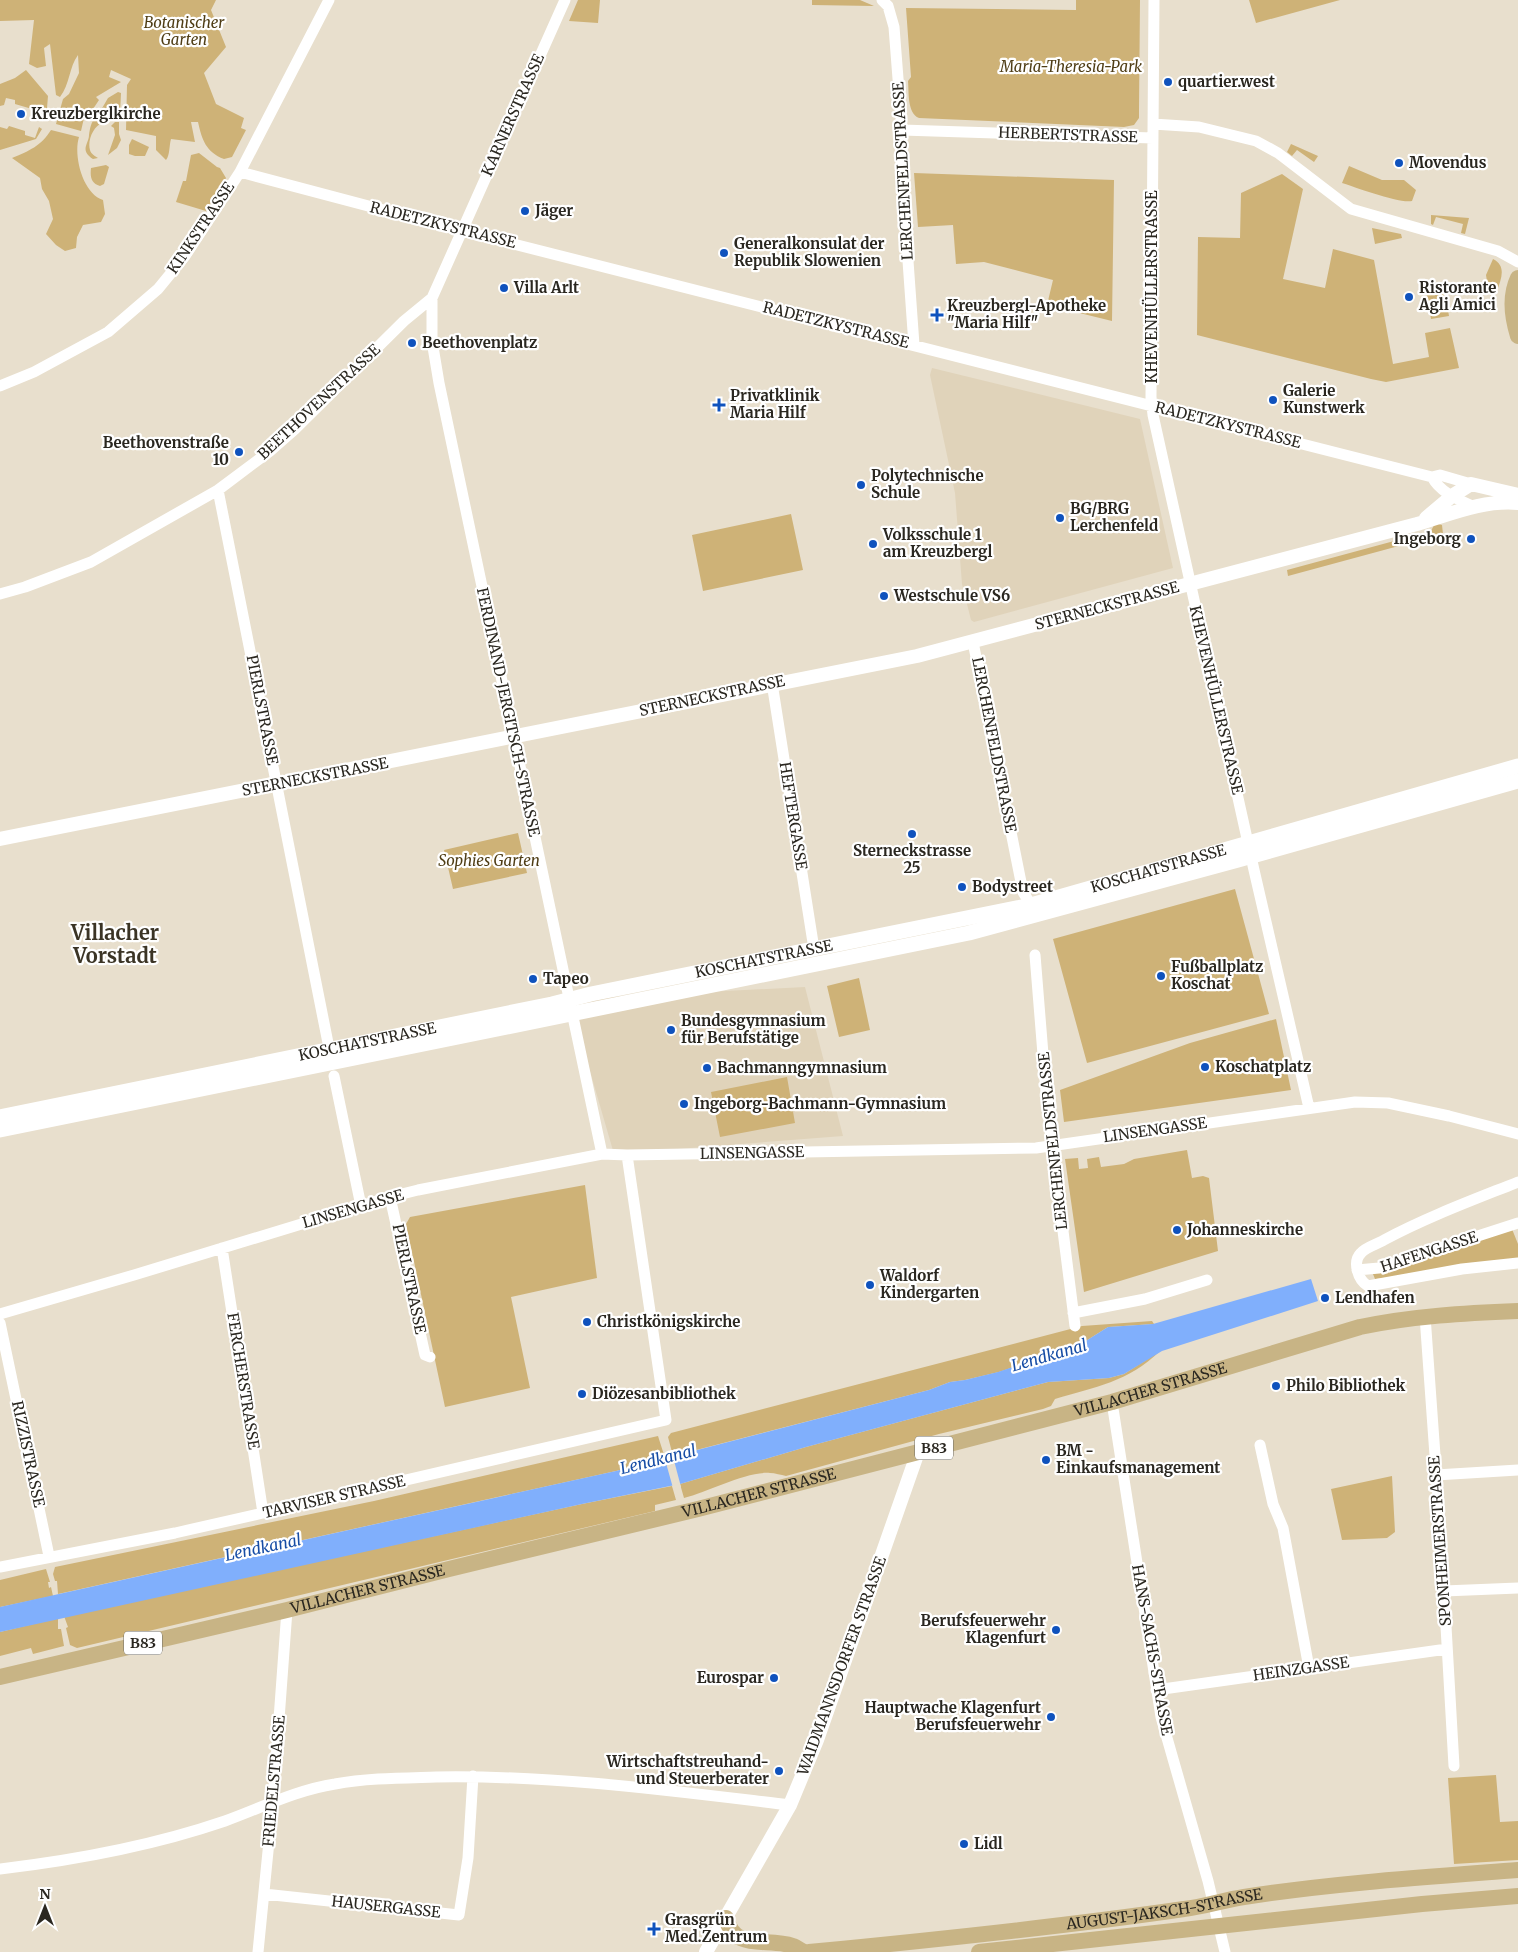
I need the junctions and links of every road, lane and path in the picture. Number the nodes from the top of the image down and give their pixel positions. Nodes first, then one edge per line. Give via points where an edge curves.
1 (329, 0) edge
2 (565, 0) edge
3 (882, 0) edge
4 (1154, 0) edge
5 (1153, 124) junction
6 (902, 130) junction
7 (1153, 138) junction
8 (240, 172) junction
9 (460, 230) junction
10 (1518, 262) edge
11 (1518, 278) edge
12 (432, 298) junction
13 (1518, 336) edge
14 (914, 345) junction
15 (0, 386) edge
16 (1152, 406) junction
17 (1432, 477) junction
18 (1470, 484) junction
19 (218, 490) junction
20 (1518, 495) edge
21 (1452, 496) junction
22 (1518, 503) edge
23 (1472, 506) junction
24 (1417, 524) junction
25 (1190, 584) junction
26 (0, 594) edge
27 (973, 642) junction
28 (772, 684) junction
29 (513, 738) junction
30 (1518, 766) edge
31 (1518, 780) edge
32 (277, 784) junction
33 (0, 839) edge
34 (1249, 850) junction
35 (1031, 905) junction
36 (922, 935) junction
37 (814, 949) junction
38 (1035, 955) dead end
39 (571, 1007) junction
40 (329, 1048) junction
41 (334, 1076) dead end
42 (1309, 1108) junction
43 (0, 1117) edge
44 (0, 1130) edge
45 (1518, 1134) edge
46 (1052, 1145) junction
47 (602, 1154) junction
48 (627, 1155) junction
49 (1518, 1182) edge
50 (390, 1197) junction
51 (361, 1206) junction
52 (1518, 1223) edge
53 (222, 1248) junction
54 (1518, 1263) edge
55 (1358, 1270) junction
56 (1206, 1280) dead end
57 (1518, 1311) edge
58 (1073, 1313) junction
59 (0, 1314) edge
60 (1425, 1316) junction
61 (0, 1323) edge
62 (1074, 1326) dead end
63 (430, 1357) dead end
64 (1112, 1402) junction
65 (1260, 1445) dead end
66 (918, 1452) junction
67 (1518, 1470) edge
68 (1436, 1475) junction
69 (263, 1513) junction
70 (50, 1556) junction
71 (0, 1567) edge
72 (1518, 1588) edge
73 (1444, 1591) junction
74 (287, 1610) junction
75 (1447, 1649) junction
76 (1309, 1668) junction
77 (0, 1677) edge
78 (1156, 1690) junction
79 (1454, 1766) dead end
80 (473, 1776) junction
81 (273, 1801) junction
82 (790, 1805) junction
83 (0, 1869) edge
84 (1518, 1870) edge
85 (264, 1894) junction
86 (1518, 1896) edge
87 (1213, 1903) junction
88 (726, 1918) junction
89 (1218, 1926) junction
90 (258, 1952) edge
91 (706, 1952) edge
92 (804, 1952) edge
93 (809, 1952) edge
94 (979, 1952) edge
95 (1225, 1952) edge

1 - 8 street, KINKSTRASSE
2 - 9 street, KARNERSTRASSE
3 - 6 street, LERCHENFELDSTRASSE via 888,6 894,27
4 - 5 street
5 - 7 street, HERBERTSTRASSE
5 - 10 street, HERBERTSTRASSE via 1199,127 1256,140 1351,209 1498,251
6 - 7 street, HERBERTSTRASSE
6 - 14 street, LERCHENFELDSTRASSE via 901,163
7 - 16 street, KHEVENHÜLLERSTRASSE
8 - 9 street, RADETZKYSTRASSE
8 - 15 street, KINKSTRASSE via 185,256 158,289 134,311 84,347
9 - 12 street, BEETHOVENSTRASSE
9 - 14 street, RADETZKYSTRASSE
11 - 13 main road via 1512,294 1512,310
12 - 19 street, BEETHOVENSTRASSE via 404,321 295,430
12 - 29 street, FERDINAND-JERGITSCH-STRASSE via 432,341 438,383
14 - 16 street, RADETZKYSTRASSE
16 - 17 street, RADETZKYSTRASSE
16 - 25 street, KHEVENHÜLLERSTRASSE
17 - 18 street, RADETZKYSTRASSE via 1440,475
17 - 21 street via 1436,485
18 - 20 street, RADETZKYSTRASSE
18 - 21 street, STERNECKSTRASSE
19 - 26 street, BEETHOVENSTRASSE via 91,562
19 - 32 street, PIERLSTRASSE
21 - 23 street
21 - 24 street, STERNECKSTRASSE
22 - 23 street, STERNECKSTRASSE
23 - 24 street, STERNECKSTRASSE
24 - 25 street, STERNECKSTRASSE
25 - 27 street, STERNECKSTRASSE
25 - 34 street, KHEVENHÜLLERSTRASSE
27 - 28 street, STERNECKSTRASSE
27 - 35 street, LERCHENFELDSTRASSE via 1023,892
28 - 29 street, STERNECKSTRASSE
28 - 37 street, HEFTERGASSE
29 - 32 street, STERNECKSTRASSE
29 - 39 street, FERDINAND-JERGITSCH-STRASSE
30 - 34 main road, KOSCHATSTRASSE
31 - 34 main road, KOSCHATSTRASSE
32 - 33 street, STERNECKSTRASSE
32 - 40 street, PIERLSTRASSE
34 - 35 main road, KOSCHATSTRASSE
34 - 36 main road, KOSCHATSTRASSE via 1034,917
34 - 42 street, KHEVENHÜLLERSTRASSE
35 - 36 main road, KOSCHATSTRASSE
36 - 37 main road, KOSCHATSTRASSE
36 - 39 main road, KOSCHATSTRASSE
37 - 39 main road, KOSCHATSTRASSE
38 - 46 street, LERCHENFELDSTRASSE
39 - 40 main road, KOSCHATSTRASSE
39 - 44 main road, KOSCHATSTRASSE via 332,1064
39 - 47 street, FERDINAND-JERGITSCH-STRASSE
40 - 43 main road, KOSCHATSTRASSE
41 - 51 street
42 - 45 street, LINSENGASSE via 1355,1102 1388,1103
42 - 46 street, LINSENGASSE
46 - 48 street, LINSENGASSE via 926,1151
46 - 58 street, LERCHENFELDSTRASSE
47 - 48 street, LINSENGASSE
47 - 50 street, LINSENGASSE
48 - 69 street, TARVISER STRASSE via 666,1420
49 - 55 street, HAFENGASSE via 1395,1234 1361,1253 1356,1261
50 - 51 street, LINSENGASSE
50 - 63 street, PIERLSTRASSE via 425,1354
51 - 53 street, LINSENGASSE
52 - 55 street, HAFENGASSE via 1379,1268
53 - 59 street, LINSENGASSE
53 - 69 street, FERCHERSTRASSE
54 - 55 street via 1462,1269 1368,1286 1363,1283
56 - 58 street via 1145,1299
57 - 60 main road, VILLACHER STRASSE / B83
58 - 62 street, LERCHENFELDSTRASSE
60 - 64 main road, VILLACHER STRASSE / B83 via 1360,1327
60 - 68 street, SPONHEIMERSTRASSE
61 - 70 street, RIZZISTRASSE
64 - 66 main road, VILLACHER STRASSE / B83
64 - 78 street, HANS-SACHS-STRASSE
65 - 76 street via 1273,1504 1283,1528
66 - 74 main road, VILLACHER STRASSE / B83
66 - 82 street, WAIDMANNSDORFER STRASSE via 827,1714
67 - 68 street
68 - 73 street, SPONHEIMERSTRASSE
69 - 70 street, TARVISER STRASSE
70 - 71 street, TARVISER STRASSE
72 - 73 street
73 - 75 street, SPONHEIMERSTRASSE
74 - 77 main road, VILLACHER STRASSE / B83
74 - 81 street, FRIEDELSTRASSE
75 - 76 street, HEINZGASSE
75 - 79 street, SPONHEIMERSTRASSE
76 - 78 street, HEINZGASSE
78 - 87 street, HANS-SACHS-STRASSE via 1163,1726
80 - 81 street via 389,1778 334,1784
80 - 82 street via 608,1783
80 - 85 street, HAUSERGASSE via 468,1858 459,1915
81 - 83 street via 225,1821 86,1858
81 - 85 street, FRIEDELSTRASSE
82 - 88 street, WAIDMANNSDORFER STRASSE
84 - 87 main road, AUGUST-JAKSCH-STRASSE via 1334,1887
85 - 90 street, FRIEDELSTRASSE
86 - 89 main road, AUGUST-JAKSCH-STRASSE
87 - 89 street, HANS-SACHS-STRASSE
87 - 93 main road, AUGUST-JAKSCH-STRASSE via 1187,1909 935,1940
88 - 91 street, WAIDMANNSDORFER STRASSE
88 - 92 main road via 734,1937 746,1945 793,1946
89 - 94 main road, AUGUST-JAKSCH-STRASSE
89 - 95 street, HANS-SACHS-STRASSE

